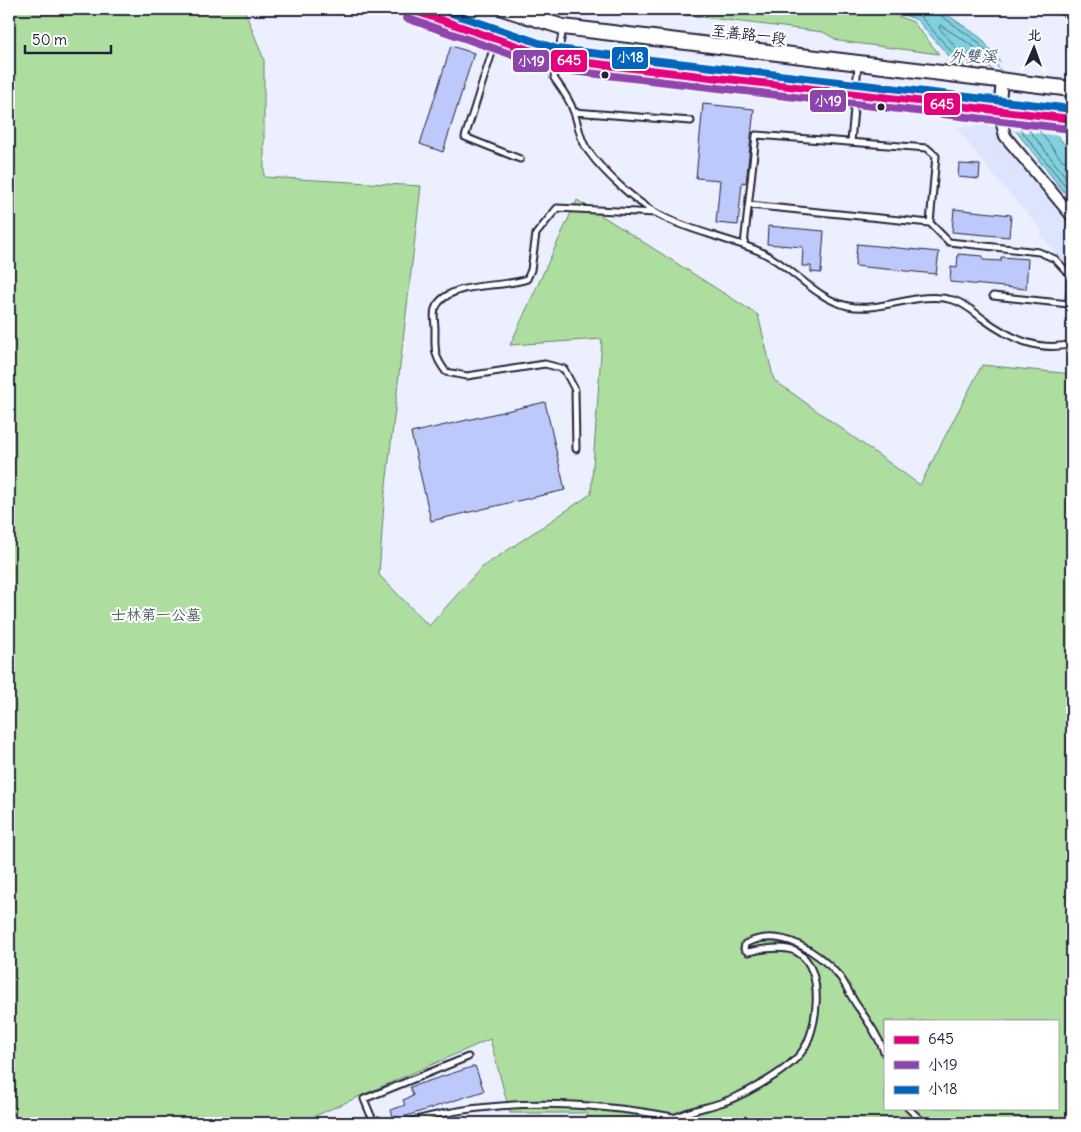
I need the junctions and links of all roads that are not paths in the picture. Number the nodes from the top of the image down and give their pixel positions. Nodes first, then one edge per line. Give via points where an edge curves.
1 (410, 9) edge
2 (505, 9) edge
3 (1056, 9) edge
4 (1072, 15) edge
5 (563, 27) junction
6 (497, 40) junction
7 (556, 59) junction
8 (858, 64) junction
9 (1002, 82) junction
10 (1072, 89) edge
11 (855, 95) junction
12 (574, 112) junction
13 (999, 112) junction
14 (1072, 119) edge
15 (691, 121) dead end
16 (851, 142) junction
17 (520, 159) dead end
18 (749, 205) junction
19 (656, 213) junction
20 (1072, 216) edge
21 (930, 223) junction
22 (744, 245) junction
23 (993, 296) dead end
24 (1072, 344) edge
25 (576, 450) dead end
26 (884, 1051) edge
27 (468, 1057) dead end
28 (910, 1110) edge
29 (674, 1117) junction
30 (374, 1123) edge
31 (405, 1123) edge
32 (664, 1123) edge
33 (924, 1123) edge

1 - 6 main road
2 - 5 main road, 至善路一段
3 - 4 lane
5 - 7 lane
5 - 8 main road, 至善路一段
6 - 7 main road
6 - 17 lane via 465,137
7 - 11 main road
7 - 12 lane via 554,78
8 - 9 main road, 至善路一段
8 - 11 lane
9 - 10 main road, 至善路一段
9 - 13 street
11 - 13 main road
11 - 16 lane
12 - 15 lane
12 - 19 lane via 578,131 588,151 612,177
13 - 14 main road
13 - 20 street via 1005,136
16 - 18 lane via 756,135
16 - 21 lane via 927,148 936,156
18 - 21 lane
18 - 22 lane
19 - 22 lane via 683,226
19 - 25 lane via 557,208 536,234 527,279 465,288 446,295 434,310 436,359 446,372 467,376 545,364 564,369 575,390
21 - 23 lane via 949,242 1039,252 1055,259 1070,275 1069,304
22 - 24 lane via 766,254 832,301 849,306 893,304 914,299 952,300 1020,342
26 - 29 lane via 841,978 818,955 786,940 753,939 745,944 744,949 748,952 782,949 797,952 805,960 816,986 812,1037 801,1054 787,1066 739,1097
27 - 30 lane via 364,1099
28 - 33 lane
29 - 31 lane via 617,1107 514,1104 432,1115
29 - 32 lane

